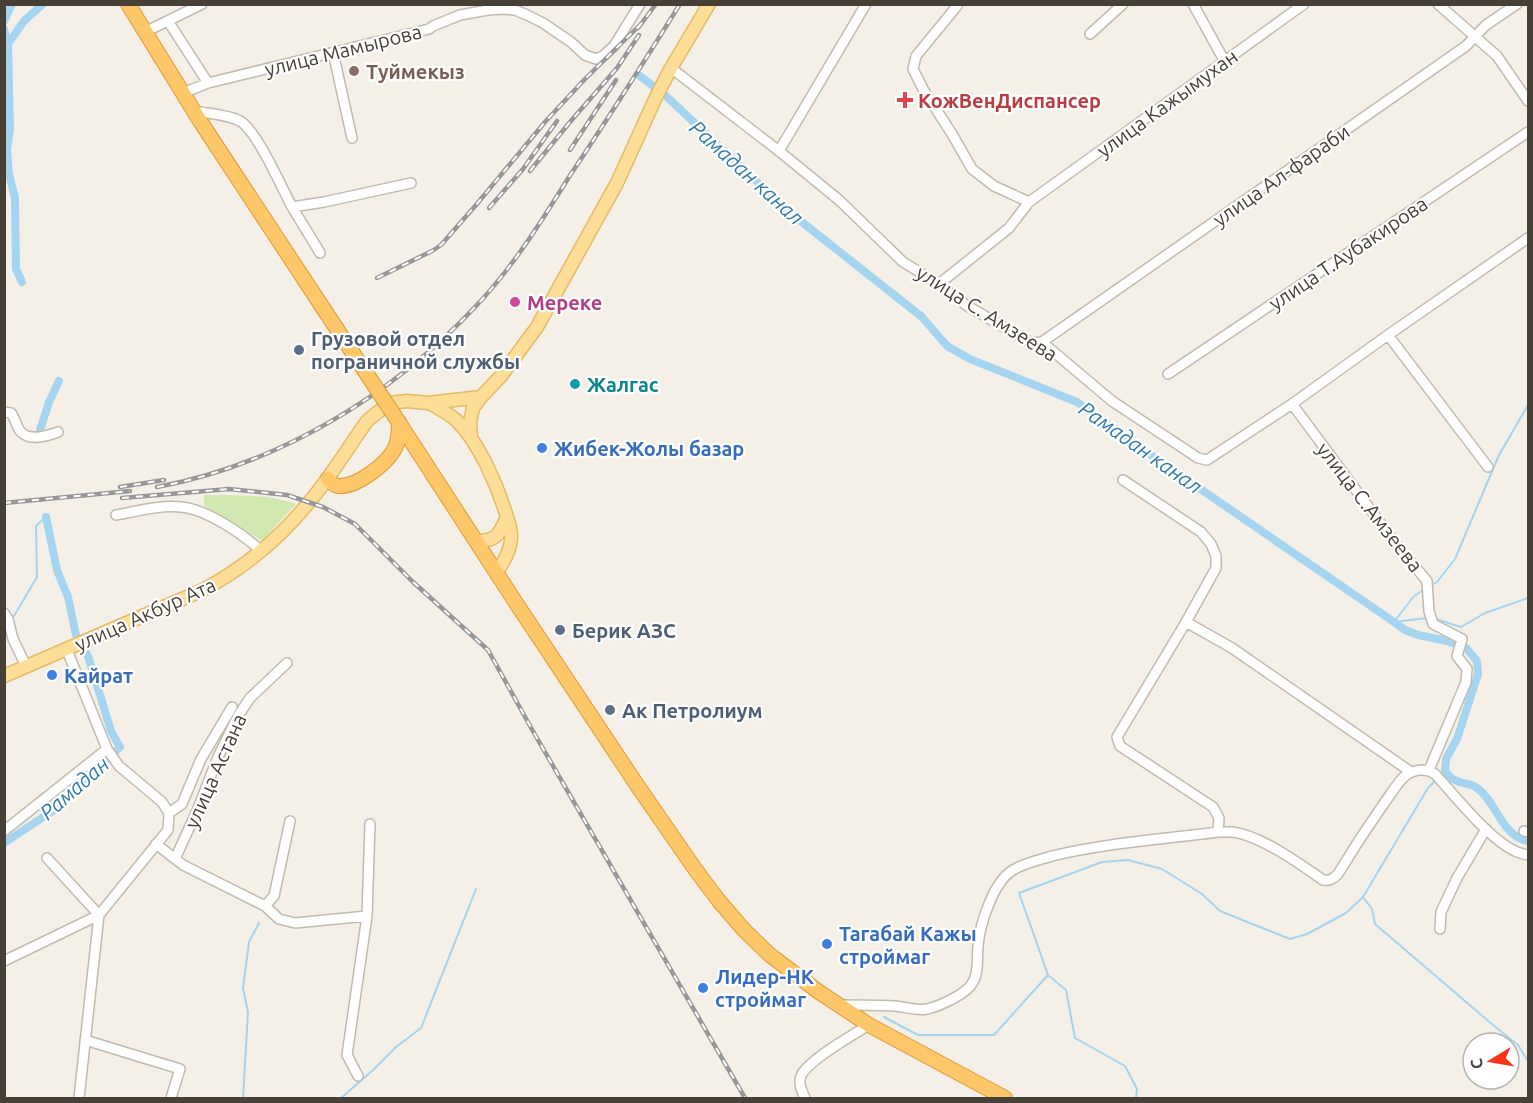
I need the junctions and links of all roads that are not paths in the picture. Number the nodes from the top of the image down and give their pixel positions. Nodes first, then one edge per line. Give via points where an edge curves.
1 (128, 4) edge
2 (202, 4) edge
3 (640, 4) edge
4 (709, 4) edge
5 (866, 4) edge
6 (1123, 4) edge
7 (1193, 4) edge
8 (1304, 4) edge
9 (1438, 4) edge
10 (1517, 4) edge
11 (956, 5) edge
12 (168, 21) junction
13 (146, 33) junction
14 (1090, 34) dead end
15 (1474, 37) junction
16 (333, 52) junction
17 (1225, 62) junction
18 (671, 68) junction
19 (208, 83) junction
20 (183, 93) junction
21 (1528, 101) edge
22 (195, 111) junction
23 (1528, 132) edge
24 (352, 138) dead end
25 (779, 151) junction
26 (411, 183) dead end
27 (1029, 202) junction
28 (292, 207) junction
29 (1528, 238) edge
30 (321, 253) dead end
31 (939, 284) junction
32 (1388, 335) junction
33 (1041, 342) junction
34 (1168, 374) dead end
35 (481, 397) junction
36 (428, 403) junction
37 (1292, 404) junction
38 (4, 412) edge
39 (398, 421) junction
40 (58, 432) dead end
41 (471, 437) junction
42 (1488, 467) dead end
43 (328, 479) junction
44 (1123, 480) dead end
45 (117, 515) dead end
46 (507, 517) junction
47 (476, 541) junction
48 (261, 551) junction
49 (496, 573) junction
50 (4, 613) edge
51 (1186, 622) junction
52 (67, 650) junction
53 (287, 663) dead end
54 (27, 666) junction
55 (4, 676) edge
56 (232, 707) dead end
57 (107, 748) junction
58 (1429, 770) junction
59 (1411, 772) junction
60 (169, 813) junction
61 (290, 821) dead end
62 (370, 824) dead end
63 (1486, 829) junction
64 (4, 831) edge
65 (1218, 832) junction
66 (156, 844) junction
67 (1528, 855) edge
68 (47, 858) dead end
69 (176, 859) junction
70 (265, 906) junction
71 (99, 915) junction
72 (368, 916) junction
73 (1440, 929) dead end
74 (4, 961) edge
75 (840, 1005) junction
76 (868, 1025) junction
77 (85, 1040) junction
78 (358, 1076) dead end
79 (78, 1098) edge
80 (171, 1098) edge
81 (805, 1098) edge
82 (1005, 1098) edge

1 - 13 highway
2 - 12 street
3 - 16 street, улица Мамырова via 614,46 596,59 543,23 504,9 460,15 429,29
4 - 18 main road
5 - 25 street
6 - 14 street
7 - 17 street
8 - 17 street, улица Кажымухан
9 - 15 street
10 - 15 street, улица Ал-фараби
11 - 27 street via 916,56 914,69 972,169 994,186
12 - 13 street
12 - 19 street
13 - 20 highway
15 - 21 street via 1497,56
15 - 33 street, улица Ал-фараби
16 - 19 street, улица Мамырова
16 - 24 street
17 - 27 street, улица Кажымухан
18 - 25 street, улица С. Амзеева
18 - 35 main road via 617,183 537,327
19 - 20 street, улица Мамырова
20 - 22 highway
22 - 28 street via 245,126
22 - 39 highway, bridge
23 - 34 street, улица Т.Аубакирова
25 - 31 street, улица С. Амзеева via 839,200 903,262
26 - 28 street
27 - 31 street, улица Кажымухан via 1009,228
28 - 30 street
29 - 32 street
31 - 33 street, улица С. Амзеева via 966,305 1031,343
32 - 37 street
32 - 42 street
33 - 37 street, улица С. Амзеева via 1112,401 1198,458 1207,460
35 - 36 main road, улица Акбур Ата
35 - 41 main road via 473,408
36 - 41 main road via 456,420
36 - 43 main road, улица Акбур Ата via 390,403 378,412 367,421
37 - 58 street, улица С.Амзеева via 1427,581 1433,624 1462,639 1457,656 1467,669 1466,682
38 - 40 street via 11,413 24,435
39 - 43 highway via 398,442 385,461 357,482 341,486
39 - 47 highway
41 - 46 main road via 491,474
43 - 48 main road, улица Акбур Ата
44 - 51 street via 1201,532 1211,544 1216,568
45 - 48 street via 182,507 207,514
46 - 47 main road via 497,536 489,541
46 - 49 main road via 511,543
47 - 49 highway
48 - 52 main road, улица Акбур Ата via 203,590
49 - 75 highway via 719,902 770,955
50 - 54 street
51 - 59 street via 1232,648
51 - 65 street via 1117,737 1120,746 1213,807 1220,818
52 - 54 main road, улица Акбур Ата
52 - 57 street, улица Астана
53 - 69 street, улица Астана via 250,698 238,716
54 - 55 main road, улица Акбур Ата
56 - 60 street, улица Астана via 201,759 182,804
57 - 60 street, улица Астана via 119,766 162,802
57 - 64 street
58 - 59 street
58 - 63 street
59 - 65 street via 1398,783 1338,874 1328,881 1267,844 1233,832
60 - 66 street, улица Астана via 168,830
61 - 70 street via 274,896
62 - 72 street
63 - 67 street via 1504,845
63 - 73 street via 1441,912
65 - 75 street via 1078,850 1013,870 996,888 982,921 976,973 969,988 929,1008 916,1010
66 - 69 street
66 - 71 street, улица Астана
68 - 71 street
69 - 70 street
70 - 72 street via 279,919 295,923
71 - 74 street
71 - 77 street
72 - 78 street via 347,1055
75 - 76 highway
76 - 81 street via 813,1061 801,1075 800,1087
76 - 82 highway
77 - 79 street
77 - 80 street via 180,1069

